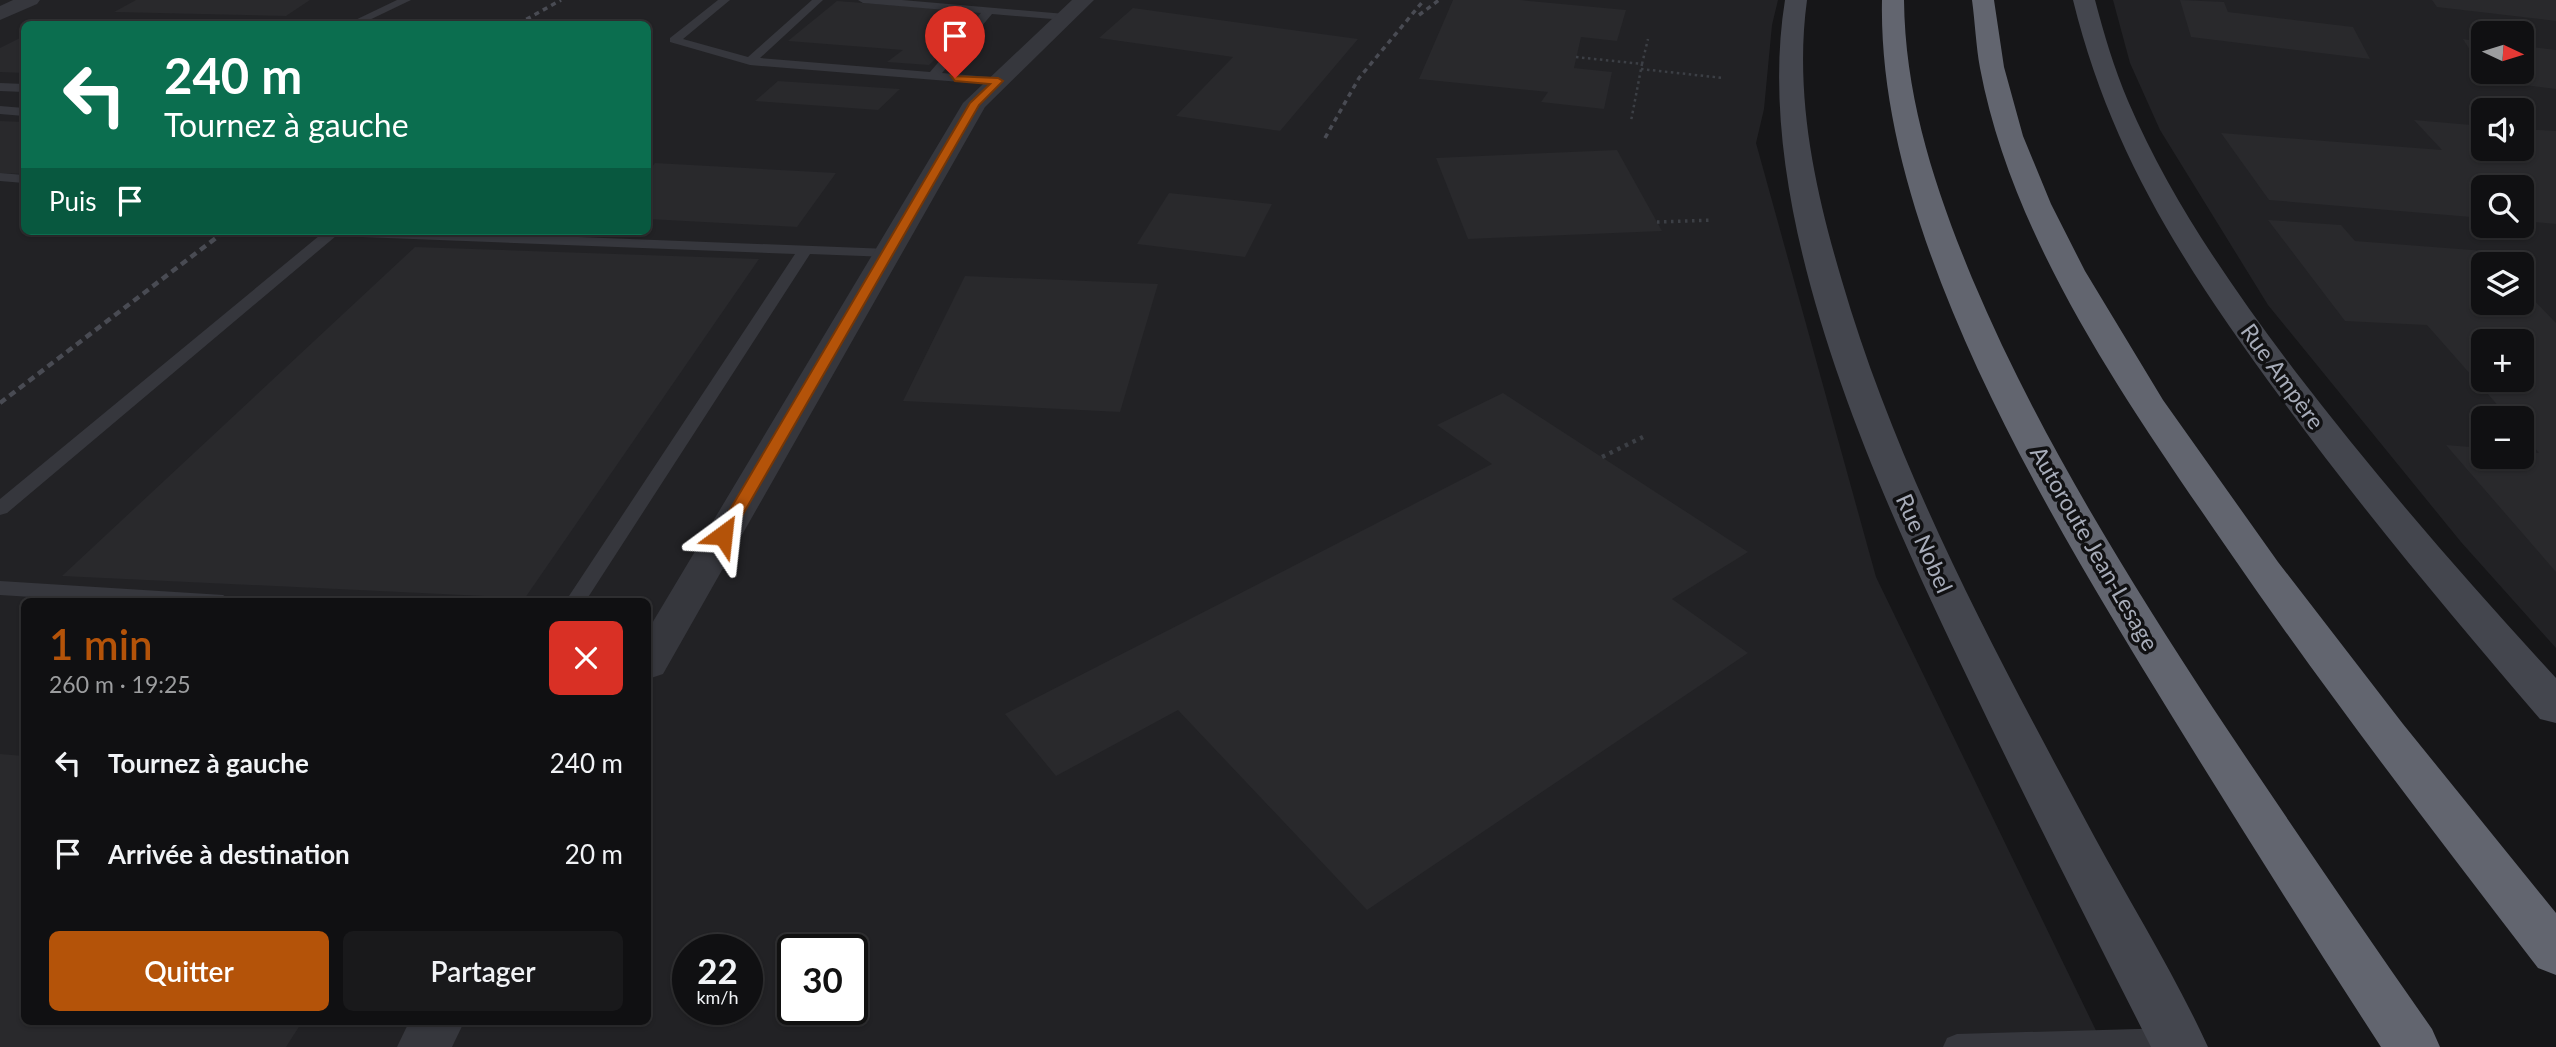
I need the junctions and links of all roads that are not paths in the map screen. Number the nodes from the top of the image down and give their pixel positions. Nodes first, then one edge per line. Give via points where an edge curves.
1 (30, 0) edge
2 (406, 0) edge
3 (725, 0) edge
4 (818, 0) edge
5 (863, 0) edge
6 (1796, 0) edge
7 (1894, 0) edge
8 (1983, 0) edge
9 (2084, 0) edge
10 (1074, 9) edge
11 (990, 10) junction
12 (0, 14) edge
13 (360, 21) edge
14 (750, 61) junction
15 (933, 76) junction
16 (998, 81) junction
17 (0, 86) edge
18 (21, 88) edge
19 (0, 110) edge
20 (21, 112) edge
21 (0, 177) edge
22 (21, 178) edge
23 (329, 235) edge
24 (412, 235) edge
25 (805, 250) junction
26 (889, 253) junction
27 (0, 509) edge
28 (0, 588) edge
29 (159, 598) edge
30 (578, 598) edge
31 (658, 629) edge
32 (651, 654) edge
33 (2556, 706) edge
34 (2556, 952) edge
35 (436, 1025) edge
36 (2178, 1044) edge
37 (423, 1047) edge
38 (1957, 1047) edge
39 (2413, 1047) edge

1 - 12 street
2 - 13 lane
3 - 14 lane via 674,40
4 - 14 lane
5 - 11 lane
6 - 36 street, Rue Nobel via 1790,74 1800,162 1826,277 1864,393 1957,613
7 - 39 highway, Autoroute Jean-Lesage via 1897,67 1915,159 1956,276 2006,387 2082,530 2160,662
8 - 34 highway via 1994,75 2022,164 2077,280 2136,383 2317,644
9 - 33 street, Rue Ampère via 2098,57 2120,116 2203,266 2359,477
10 - 11 lane
10 - 16 street
11 - 15 lane
14 - 15 lane
15 - 16 lane
16 - 26 street via 975,103
17 - 18 lane
19 - 20 lane
21 - 22 lane
23 - 27 lane
24 - 25 lane
25 - 26 lane
25 - 30 lane
26 - 31 street
28 - 29 lane
31 - 32 street
35 - 37 street
36 - 38 lane

